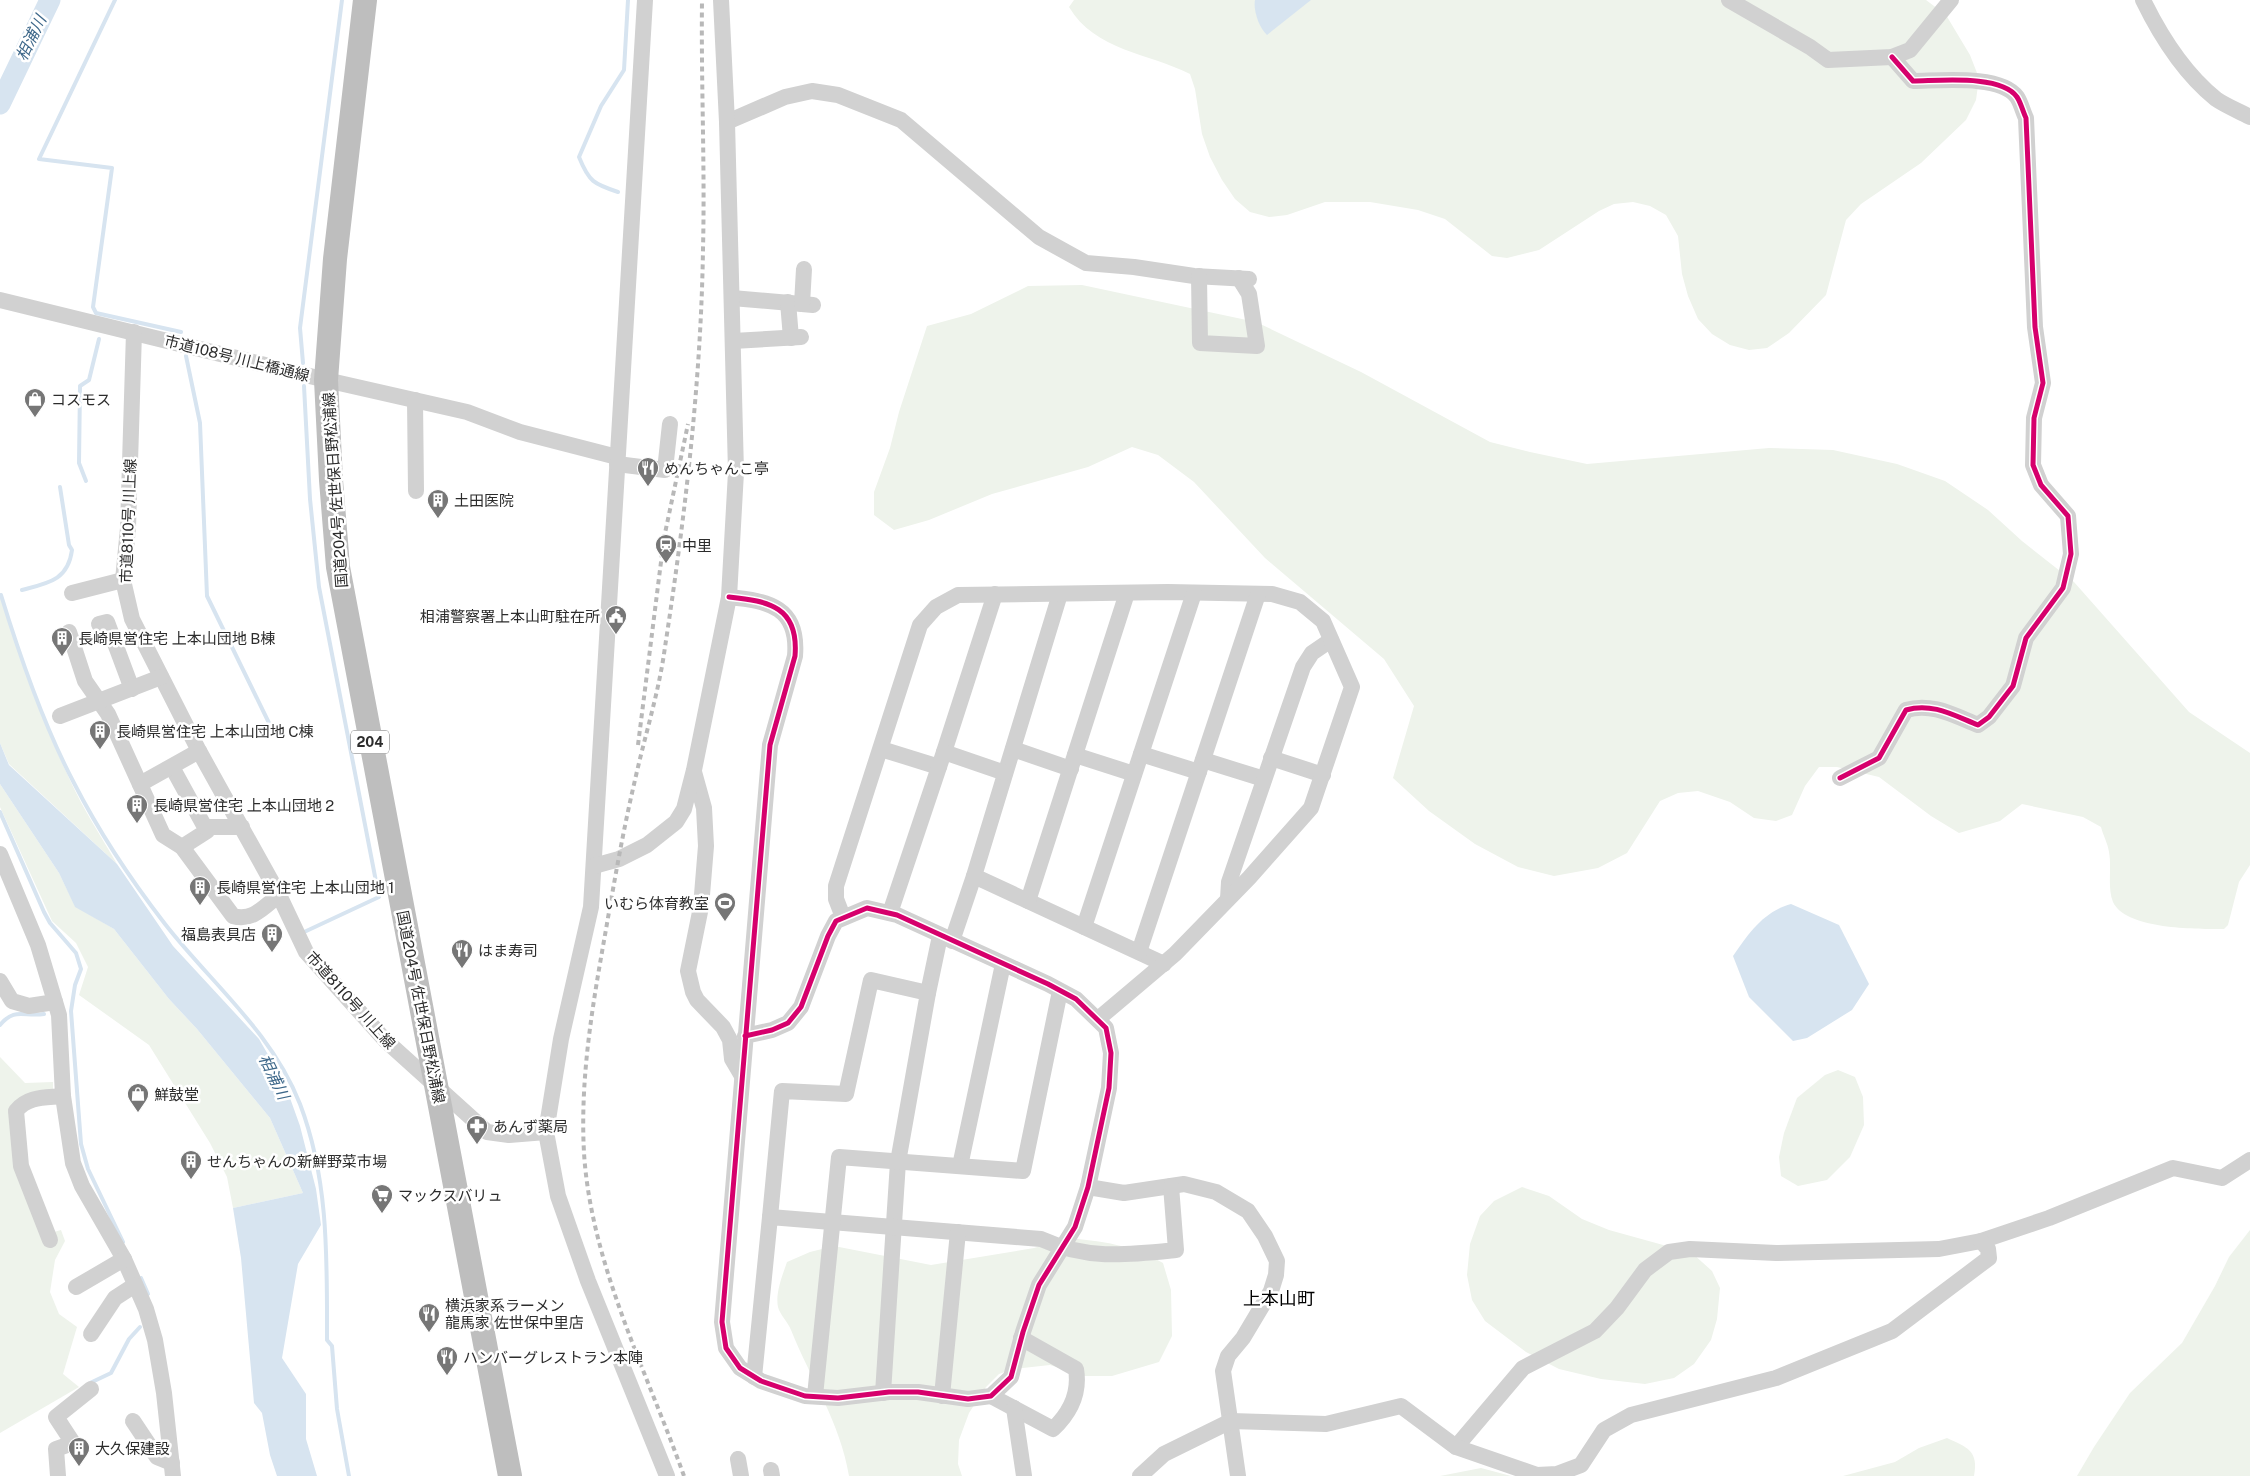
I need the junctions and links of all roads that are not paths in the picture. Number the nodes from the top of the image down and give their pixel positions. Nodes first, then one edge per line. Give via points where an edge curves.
1 (365, 0) edge
2 (645, 0) edge
3 (721, 0) edge
4 (1729, 0) edge
5 (1951, 0) edge
6 (2143, 0) edge
7 (1892, 57) junction
8 (2250, 117) edge
9 (727, 122) junction
10 (804, 269) dead end
11 (1199, 276) junction
12 (732, 298) junction
13 (0, 300) edge
14 (801, 304) junction
15 (134, 332) junction
16 (733, 341) junction
17 (326, 380) junction
18 (416, 400) junction
19 (670, 424) dead end
20 (617, 460) junction
21 (416, 491) dead end
22 (123, 580) junction
23 (72, 593) dead end
24 (1128, 593) junction
25 (1194, 593) junction
26 (995, 594) junction
27 (1060, 594) junction
28 (1258, 594) junction
29 (729, 597) junction
30 (132, 619) junction
31 (99, 624) dead end
32 (69, 632) dead end
33 (112, 636) junction
34 (1331, 640) junction
35 (161, 677) junction
36 (132, 690) junction
37 (99, 702) junction
38 (60, 716) dead end
39 (880, 749) junction
40 (1013, 749) junction
41 (199, 751) junction
42 (1142, 754) junction
43 (1271, 758) junction
44 (942, 760) junction
45 (1073, 762) junction
46 (1201, 766) junction
47 (172, 767) junction
48 (694, 770) junction
49 (1005, 773) junction
50 (1134, 774) junction
51 (1323, 776) junction
52 (1840, 778) dead end
53 (1264, 779) junction
54 (140, 784) junction
55 (205, 827) junction
56 (242, 827) junction
57 (182, 847) junction
58 (0, 854) edge
59 (594, 866) junction
60 (974, 876) junction
61 (279, 895) junction
62 (1228, 899) junction
63 (1028, 901) junction
64 (890, 913) junction
65 (843, 917) junction
66 (1084, 927) junction
67 (946, 939) junction
68 (1139, 952) junction
69 (1003, 964) junction
70 (1164, 964) junction
71 (0, 981) edge
72 (1060, 991) junction
73 (928, 993) junction
74 (55, 1002) junction
75 (1098, 1020) junction
76 (745, 1036) junction
77 (742, 1076) junction
78 (436, 1085) junction
79 (63, 1096) junction
80 (546, 1132) junction
81 (2250, 1160) edge
82 (898, 1162) junction
83 (960, 1166) junction
84 (1171, 1186) junction
85 (1088, 1187) junction
86 (770, 1217) junction
87 (832, 1222) junction
88 (893, 1227) junction
89 (52, 1232) dead end
90 (958, 1232) junction
91 (1980, 1242) junction
92 (1062, 1248) junction
93 (124, 1259) junction
94 (135, 1285) junction
95 (76, 1287) dead end
96 (91, 1334) dead end
97 (1021, 1338) junction
98 (754, 1377) junction
99 (91, 1389) dead end
100 (883, 1393) junction
101 (815, 1396) junction
102 (942, 1396) junction
103 (991, 1396) junction
104 (1014, 1408) junction
105 (133, 1421) dead end
106 (1231, 1422) junction
107 (1456, 1447) junction
108 (738, 1460) dead end
109 (172, 1470) edge
110 (58, 1476) edge
111 (510, 1476) edge
112 (667, 1476) edge
113 (741, 1476) edge
114 (1024, 1476) edge
115 (1140, 1476) edge
116 (1238, 1476) edge

1 - 17 highway, 国道204号 佐世保日野松浦線 / 204 via 335,259
2 - 20 street
3 - 9 street
4 - 7 street via 1828,60
5 - 7 street via 1910,50
6 - 8 street via 2170,48 2202,84 2217,99
7 - 52 street via 1913,82 1979,81 2006,87 2016,96 2026,118 2035,327 2043,384 2034,418 2034,465 2041,485 2068,516 2072,554 2063,588 2026,638 2013,686 1989,717 1978,725 1933,708 1906,710 1879,758
9 - 11 street via 784,97 812,91 838,95 901,120 1024,224 1059,249 1086,263 1134,266
9 - 12 street
10 - 14 street
11 - 11 street via 1244,278 1257,346 1200,343
12 - 14 street
12 - 16 street
13 - 15 street, 市道108号 川上橋通線
14 - 16 street via 796,338
15 - 17 street, 市道108号 川上橋通線
15 - 22 street, 市道8110号 川上線 via 128,528
16 - 29 street via 736,472
17 - 18 street, 市道108号 川上橋通線
17 - 78 highway, 国道204号 佐世保日野松浦線 / 204 via 338,567
18 - 20 street, 市道108号 川上橋通線 via 467,412 520,432
18 - 21 street
19 - 20 street, 市道108号 川上橋通線 via 665,470
20 - 59 street
22 - 23 street
22 - 30 street, 市道8110号 川上線
24 - 25 street
24 - 27 street
24 - 45 street
25 - 28 street
25 - 42 street
26 - 27 street
26 - 39 street via 958,595 936,607 920,625
26 - 44 street
27 - 40 street
28 - 34 street via 1272,594 1300,602 1323,621
28 - 46 street
29 - 48 street
29 - 76 street via 760,600 784,613 796,642 770,745
30 - 33 street
30 - 35 street, 市道8110号 川上線
31 - 33 street via 106,622
32 - 37 street via 85,681
33 - 36 street
34 - 43 street via 1312,653 1302,667
34 - 51 street via 1352,687
35 - 36 street
35 - 41 street, 市道8110号 川上線
36 - 37 street
37 - 38 street
37 - 54 street via 108,714
39 - 44 street
39 - 65 street via 836,886 836,898
40 - 45 street
40 - 49 street
41 - 47 street
41 - 56 street, 市道8110号 川上線
42 - 46 street
42 - 50 street
43 - 51 street
43 - 53 street
44 - 49 street
44 - 64 street
45 - 50 street
45 - 63 street
46 - 53 street
46 - 68 street
47 - 54 street
47 - 55 street
48 - 59 street via 684,809 676,822 647,845
48 - 77 street via 704,808 706,846 701,907 688,971 692,992 723,1027 730,1040 732,1059
49 - 60 street
50 - 66 street
51 - 62 street via 1311,808
53 - 62 street via 1229,882
54 - 57 street via 163,835
55 - 56 street
55 - 57 street via 207,831
56 - 61 street, 市道8110号 川上線
57 - 61 street via 233,916 251,917
58 - 74 street via 38,945
59 - 80 street via 591,907 563,1029
60 - 63 street
60 - 67 street
61 - 78 street, 市道8110号 川上線 via 306,952 385,1040
62 - 70 street
63 - 66 street
64 - 65 street via 867,908
64 - 67 street
65 - 76 street via 836,920 801,1007 788,1023
66 - 68 street
67 - 69 street
67 - 73 street
68 - 70 street
69 - 72 street
69 - 83 street
70 - 75 street
71 - 74 street via 12,1001 30,1006
72 - 75 street via 1076,1000
72 - 83 street via 1023,1171
73 - 82 street
73 - 86 street via 871,980 846,1094 782,1091
74 - 79 street via 59,1015
75 - 85 street via 1106,1028 1111,1053 1109,1088
76 - 77 street
77 - 98 street via 722,1322 726,1348 740,1368
78 - 80 street, 市道8110号 川上線 via 487,1132 509,1135
78 - 111 highway, 国道204号 佐世保日野松浦線 / 204
79 - 89 street via 29,1099 16,1111 21,1166
79 - 93 street via 76,1170
80 - 112 street via 558,1196 588,1281
81 - 91 street via 2222,1178 2173,1168
82 - 83 street
82 - 87 street via 839,1157
82 - 88 street
84 - 85 street via 1124,1193
84 - 92 street via 1176,1250 1122,1256
84 - 106 street via 1184,1184 1216,1192 1248,1211 1265,1236 1276,1261 1272,1291 1228,1356 1223,1371
85 - 92 street via 1075,1227
86 - 87 street
86 - 98 street
87 - 88 street
87 - 101 street
88 - 90 street
88 - 100 street
90 - 92 street via 1041,1239
90 - 102 street
91 - 107 street via 1939,1249 1776,1253 1690,1249 1669,1252 1645,1270 1617,1308 1594,1331 1523,1368
91 - 107 street via 1988,1249 1989,1258 1892,1332 1776,1378 1631,1415 1604,1430 1581,1465 1570,1470 1537,1475
92 - 97 street via 1039,1285
93 - 94 street
93 - 95 street
94 - 96 street via 115,1298
94 - 109 street via 155,1340
97 - 103 street via 1011,1377
97 - 104 street via 1076,1369 1078,1382 1066,1417 1053,1429
98 - 101 street via 805,1396
99 - 110 street via 56,1417 73,1443 56,1450
100 - 101 street via 838,1398
100 - 102 street via 918,1392
102 - 103 street via 968,1399
103 - 104 street
104 - 114 street
105 - 109 street via 157,1457
106 - 107 street via 1326,1424 1401,1406
106 - 115 street via 1164,1454
106 - 116 street
108 - 113 street

